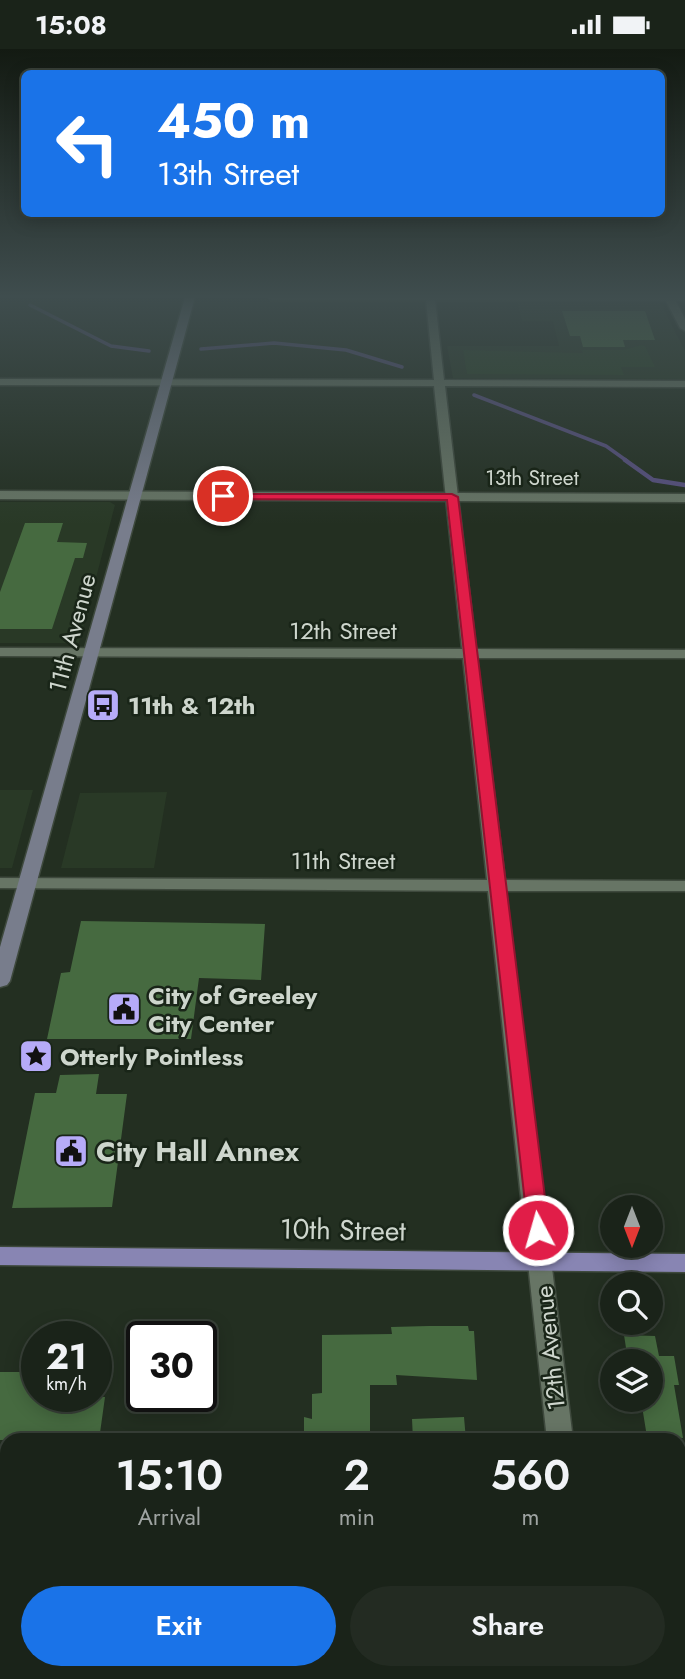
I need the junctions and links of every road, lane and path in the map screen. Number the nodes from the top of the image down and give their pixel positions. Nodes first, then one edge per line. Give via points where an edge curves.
1 (168, 373) edge
2 (438, 373) edge
3 (0, 382) edge
4 (165, 382) junction
5 (439, 383) junction
6 (685, 384) edge
7 (0, 495) edge
8 (135, 496) junction
9 (452, 497) junction
10 (685, 498) edge
11 (0, 652) edge
12 (93, 652) junction
13 (470, 653) junction
14 (685, 655) edge
15 (0, 883) edge
16 (28, 883) junction
17 (498, 886) junction
18 (685, 886) edge
19 (0, 981) edge
20 (0, 1256) edge
21 (541, 1262) junction
22 (685, 1263) edge
23 (559, 1433) edge

1 - 4 main road, 11th Avenue
2 - 5 street, 12th Avenue
3 - 4 street
4 - 5 street
4 - 8 main road, 11th Avenue
5 - 6 street
5 - 9 street, 12th Avenue
7 - 8 street, 13th Street
8 - 9 street, 13th Street
8 - 12 main road, 11th Avenue
9 - 10 street, 13th Street
9 - 13 street, 12th Avenue
11 - 12 street, 12th Street
12 - 13 street, 12th Street
12 - 16 main road, 11th Avenue
13 - 14 street, 12th Street
13 - 17 street, 12th Avenue
15 - 16 street, 11th Street
16 - 17 street, 11th Street
16 - 19 main road, 11th Avenue
17 - 18 street, 11th Street
17 - 21 street, 12th Avenue
20 - 21 main road, 10th Street
21 - 22 main road, 10th Street
21 - 23 street, 12th Avenue

